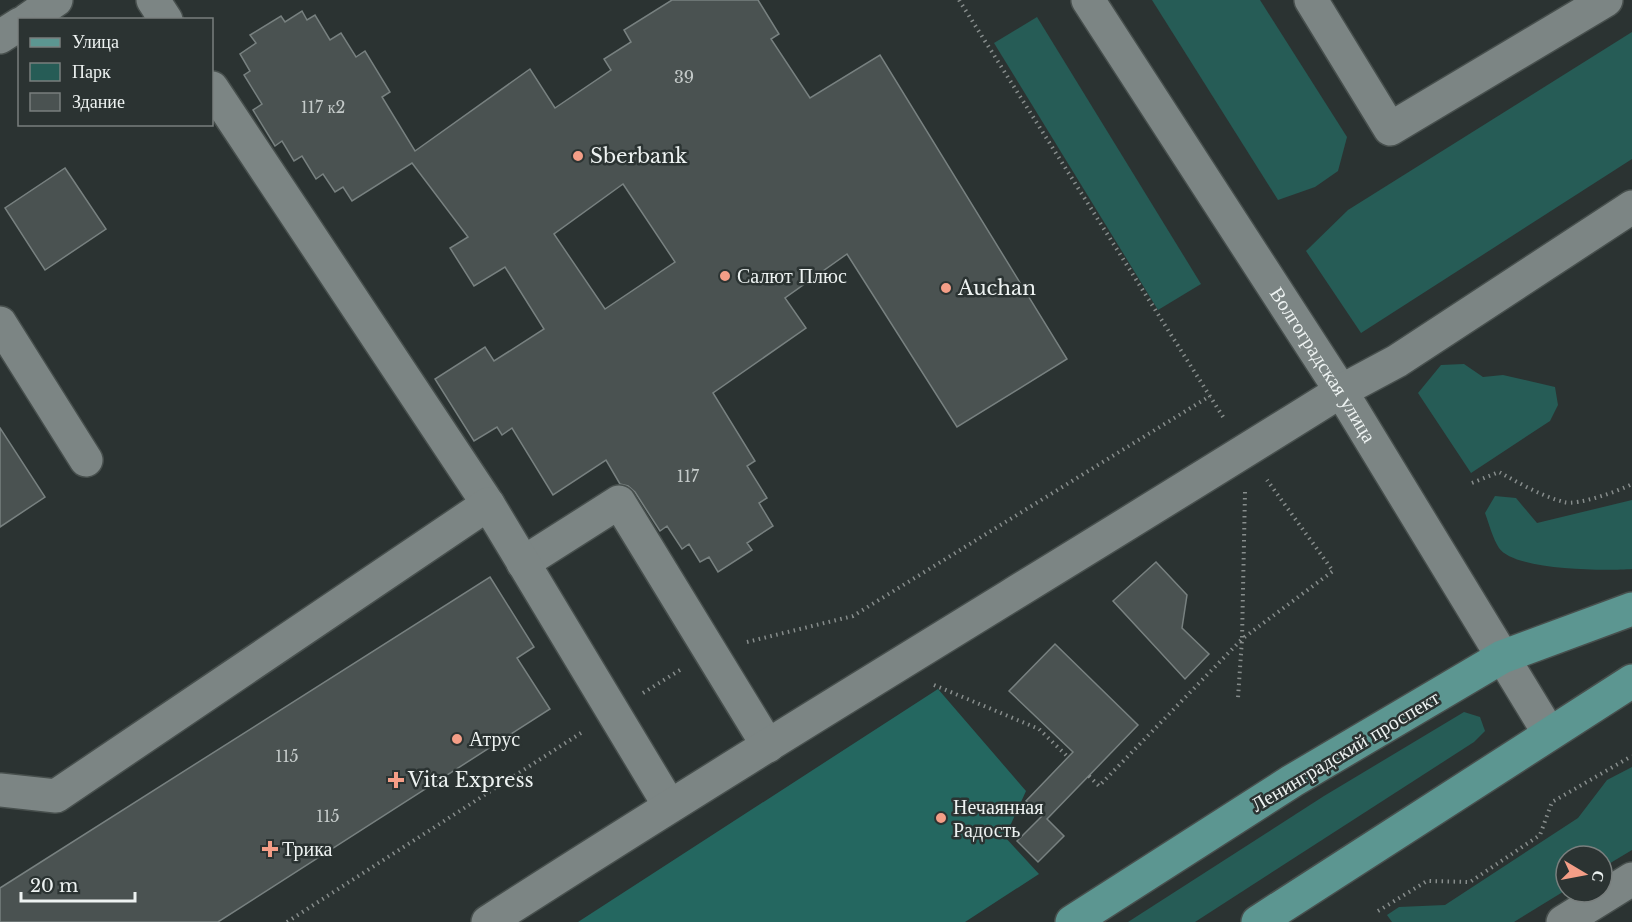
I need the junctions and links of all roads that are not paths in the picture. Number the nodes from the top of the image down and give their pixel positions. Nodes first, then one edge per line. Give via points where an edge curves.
1 (56, 0) edge
2 (153, 0) edge
3 (1088, 0) edge
4 (1311, 0) edge
5 (1606, 0) edge
6 (30, 18) edge
7 (165, 18) edge
8 (18, 25) edge
9 (0, 37) edge
10 (213, 90) edge
11 (1632, 207) edge
12 (0, 323) edge
13 (1341, 391) junction
14 (86, 460) dead end
15 (488, 504) junction
16 (523, 563) junction
17 (1632, 609) edge
18 (1502, 657) junction
19 (1632, 681) edge
20 (1549, 733) junction
21 (768, 746) junction
22 (0, 790) edge
23 (669, 805) junction
24 (1632, 879) edge
25 (488, 922) edge
26 (1072, 922) edge
27 (1258, 922) edge
28 (1563, 922) edge

1 - 6 street
2 - 7 street
3 - 13 street, Волгоградская улица
4 - 5 street via 1390,129
8 - 9 street
10 - 15 street
11 - 13 street via 1397,361
12 - 14 street
13 - 18 street, Волгоградская улица
13 - 21 street
15 - 16 street
15 - 22 street via 56,796
16 - 21 street via 619,502
16 - 23 street
17 - 18 main road, Ленинградский проспект
18 - 20 street, Волгоградская улица
18 - 26 main road, Ленинградский проспект via 1292,781
19 - 20 main road
20 - 27 main road
21 - 23 street
23 - 25 street
24 - 28 street

